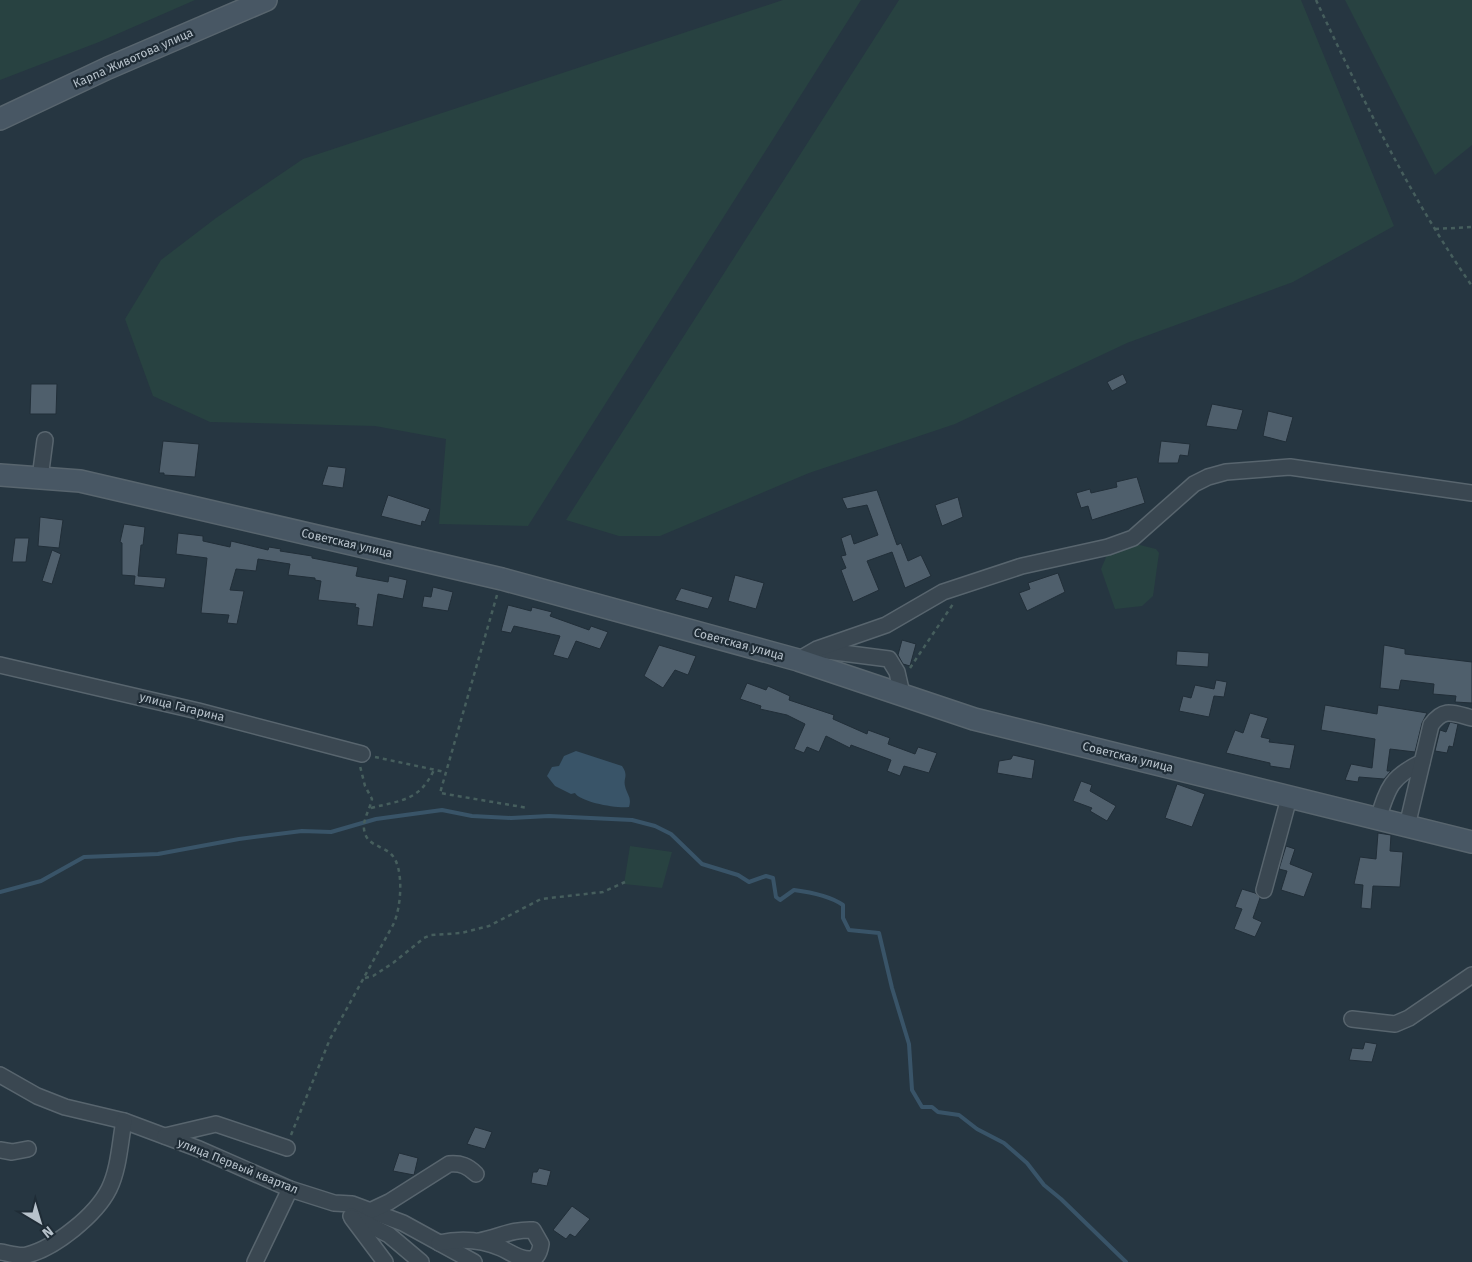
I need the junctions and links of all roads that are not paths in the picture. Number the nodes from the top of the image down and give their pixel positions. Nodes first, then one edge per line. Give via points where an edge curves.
1 (266, 0) edge
2 (0, 119) edge
3 (45, 440) dead end
4 (0, 474) edge
5 (40, 478) junction
6 (1472, 493) edge
7 (877, 629) junction
8 (817, 649) junction
9 (876, 656) junction
10 (798, 660) junction
11 (0, 665) edge
12 (901, 689) junction
13 (1472, 718) edge
14 (362, 754) road end
15 (1422, 762) junction
16 (1289, 798) junction
17 (1378, 819) junction
18 (1407, 826) junction
19 (1472, 842) edge
20 (1264, 890) dead end
21 (1472, 975) edge
22 (1352, 1019) dead end
23 (0, 1074) edge
24 (124, 1121) junction
25 (165, 1136) junction
26 (28, 1148) dead end
27 (287, 1148) road end
28 (0, 1150) edge
29 (476, 1174) dead end
30 (290, 1189) junction
31 (334, 1203) junction
32 (370, 1211) junction
33 (351, 1216) junction
34 (479, 1241) dead end
35 (439, 1243) junction
36 (0, 1252) edge
37 (383, 1261) edge
38 (255, 1262) edge
39 (421, 1262) edge
40 (474, 1262) edge

1 - 2 main road, Карпа Животова улица
3 - 5 street
4 - 5 main road, Советская улица
5 - 10 main road, Советская улица via 80,481 502,580
6 - 7 street via 1290,466 1226,472 1194,484 1133,538 1108,547 1022,566 943,592
7 - 8 street
7 - 9 street
8 - 9 street via 836,654
8 - 10 street
9 - 12 street via 889,659 897,672
10 - 12 main road, Советская улица
11 - 14 street, улица Гагарина via 198,710
12 - 16 main road, Советская улица via 974,719
13 - 15 street via 1448,712 1438,716 1431,725
15 - 17 street via 1406,769 1390,783
15 - 18 street
16 - 17 main road, Советская улица
16 - 20 street
17 - 18 main road, Советская улица
18 - 19 main road, Советская улица
21 - 22 street via 1395,1024
23 - 24 street, улица Первый квартал via 37,1096 65,1107
24 - 25 street, улица Первый квартал
24 - 36 street via 110,1187 102,1201 76,1226 44,1249 24,1255
25 - 27 street via 216,1124
25 - 30 street, улица Первый квартал
26 - 28 street via 12,1152
29 - 32 street via 458,1163 449,1164
30 - 31 street, улица Первый квартал
30 - 38 street
31 - 32 street, улица Первый квартал via 352,1204
31 - 33 street
32 - 35 street, улица Первый квартал via 403,1223
33 - 37 street
33 - 39 street via 389,1235
34 - 35 street via 458,1239
35 - 40 street, улица Первый квартал

